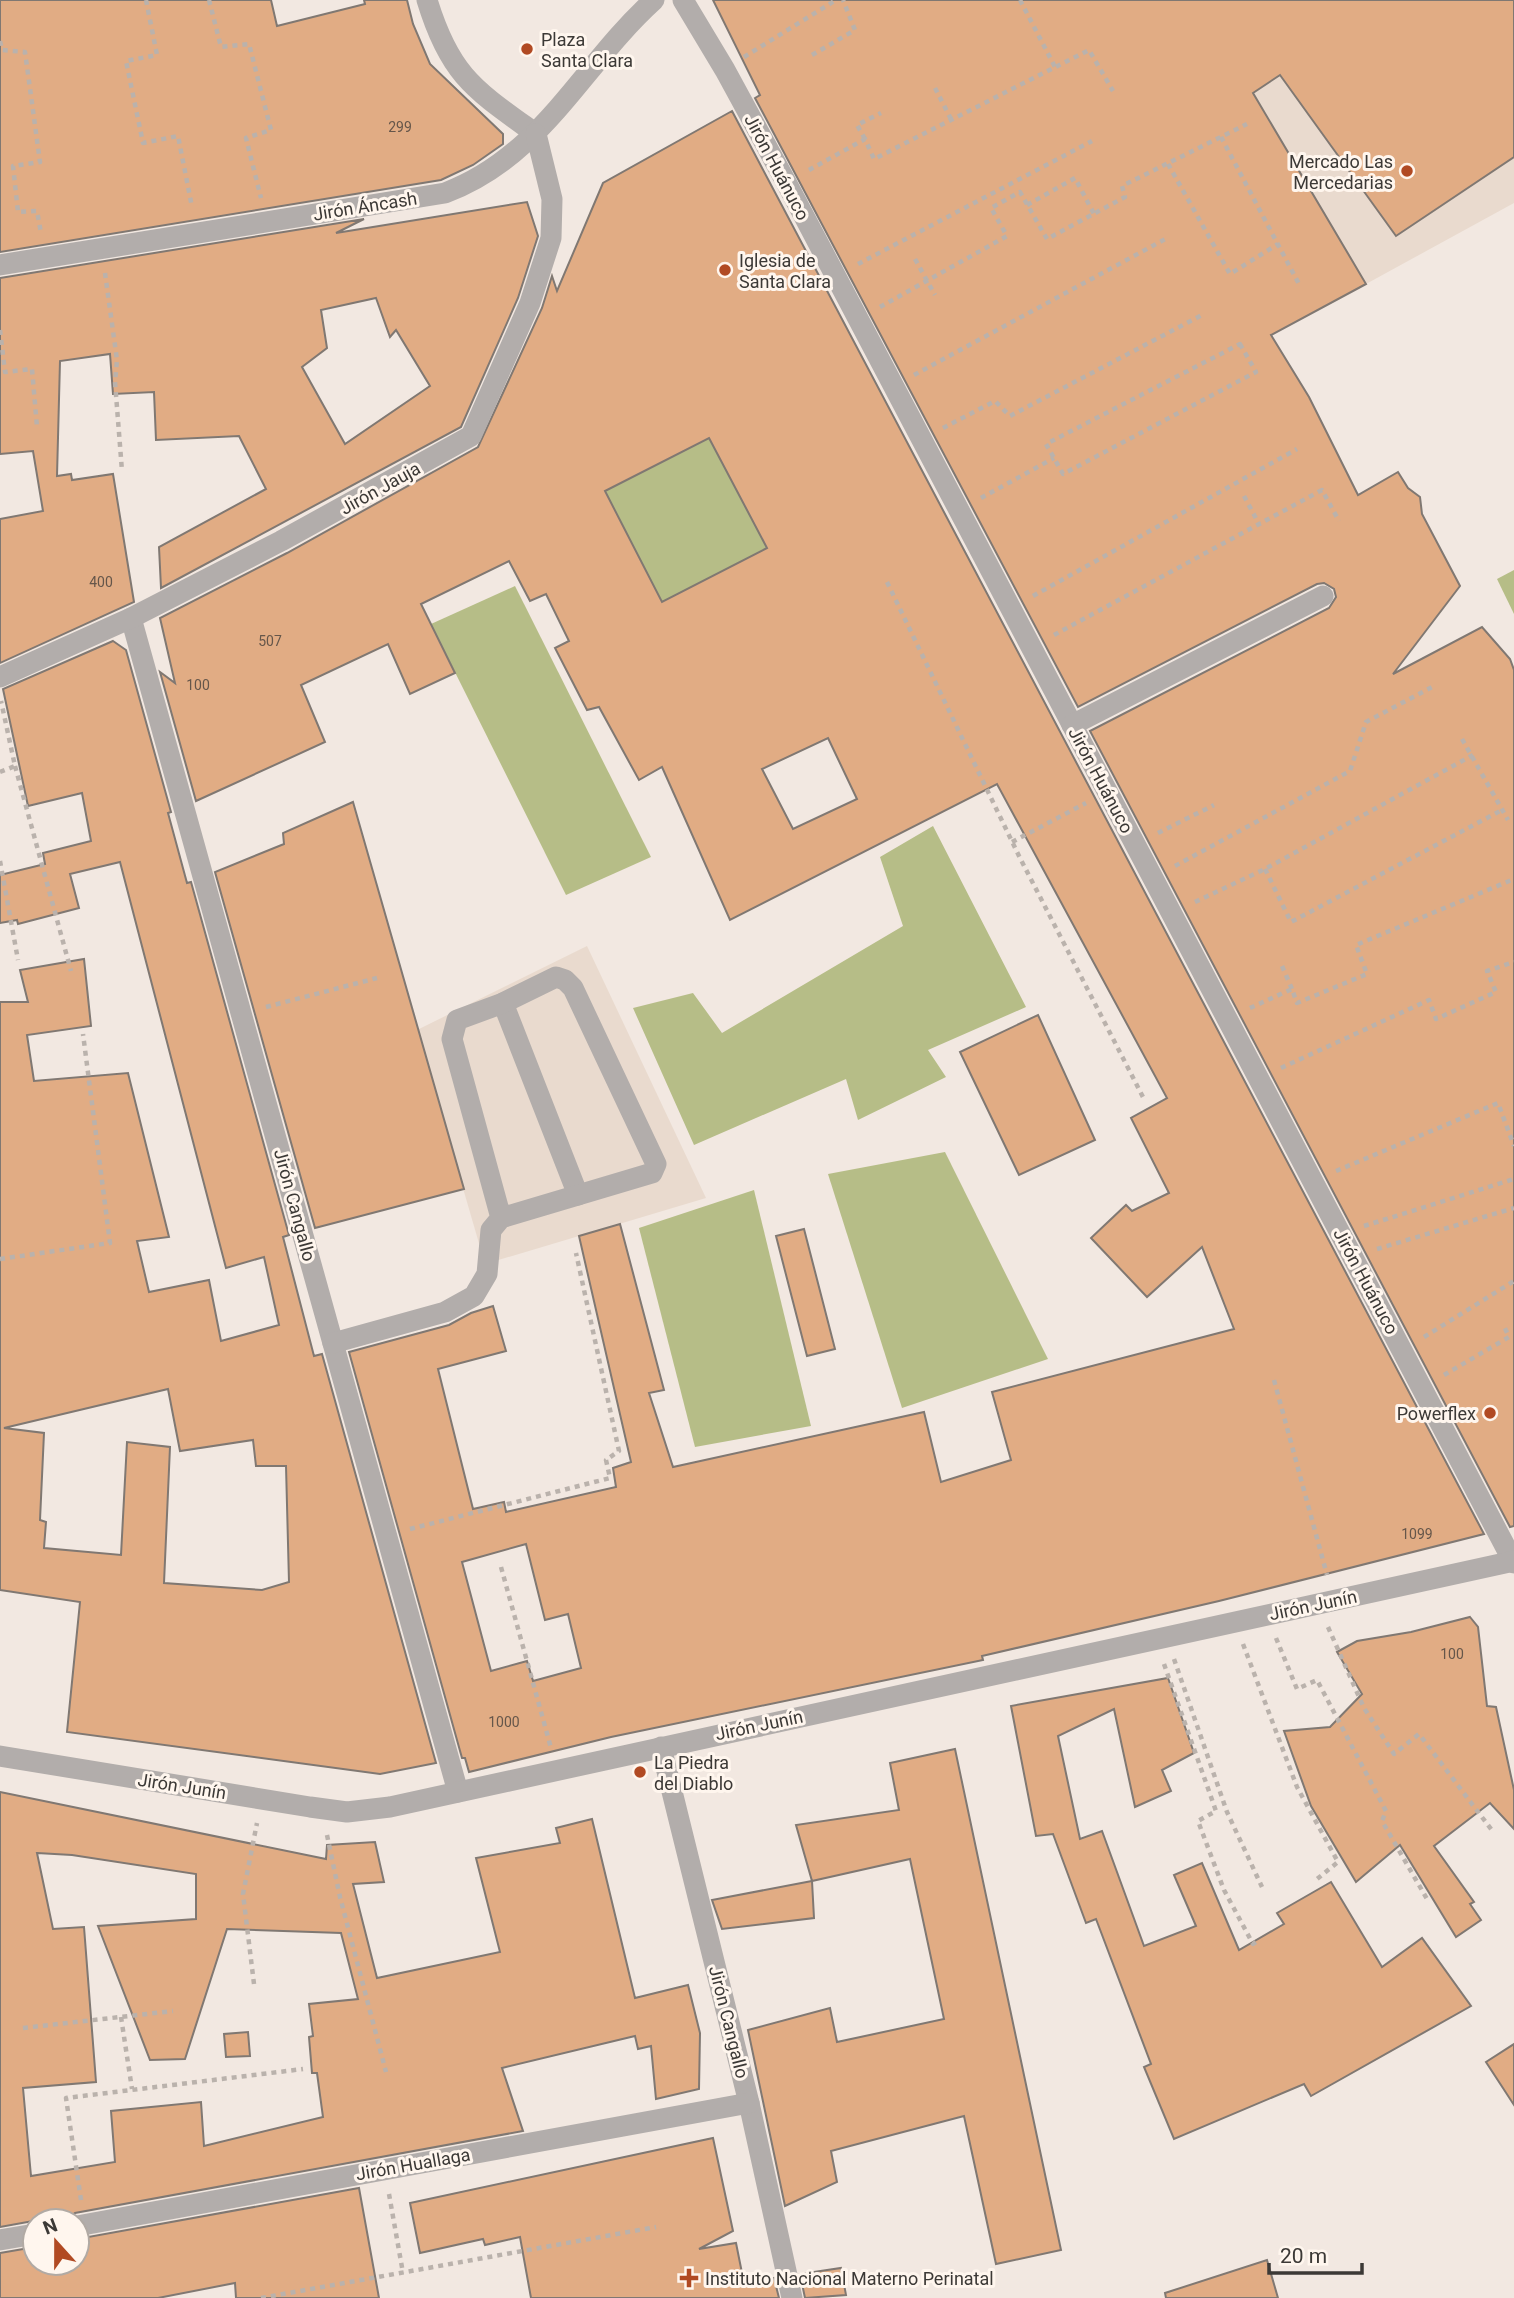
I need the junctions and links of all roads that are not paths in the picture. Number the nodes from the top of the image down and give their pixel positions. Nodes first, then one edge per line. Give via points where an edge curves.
1 (428, 0) edge
2 (654, 0) edge
3 (683, 0) edge
4 (536, 134) junction
5 (0, 265) edge
6 (1323, 596) dead end
7 (131, 618) junction
8 (0, 677) edge
9 (1072, 725) junction
10 (503, 1003) junction
11 (578, 1195) junction
12 (501, 1218) junction
13 (333, 1343) junction
14 (1514, 1563) edge
15 (661, 1747) junction
16 (0, 1756) edge
17 (458, 1792) junction
18 (749, 2103) junction
19 (91, 2223) edge
20 (21, 2236) edge
21 (0, 2240) edge
22 (792, 2298) edge

1 - 4 street via 440,41 454,65 485,97
2 - 4 street, Jirón Áncash
3 - 9 street, Jirón Huánuco via 786,182
4 - 5 street, Jirón Áncash via 489,173 445,193
4 - 7 street, Jirón Jauja via 552,199 551,238 530,303 474,432 360,500
6 - 9 street
7 - 8 street, Jirón Jauja
7 - 13 street, Jirón Cangallo
9 - 14 street, Jirón Huánuco
10 - 11 street
10 - 11 street via 556,977 573,988 656,1164 652,1173
10 - 12 street via 457,1020 452,1039
11 - 12 street
12 - 13 street via 491,1230 486,1274 474,1296 445,1312
13 - 17 street, Jirón Cangallo
14 - 15 street, Jirón Junín
15 - 17 street, Jirón Junín
15 - 18 street, Jirón Cangallo
16 - 17 street, Jirón Junín via 348,1812
18 - 19 street, Jirón Huallaga
18 - 22 street, Jirón Cangallo
20 - 21 street

